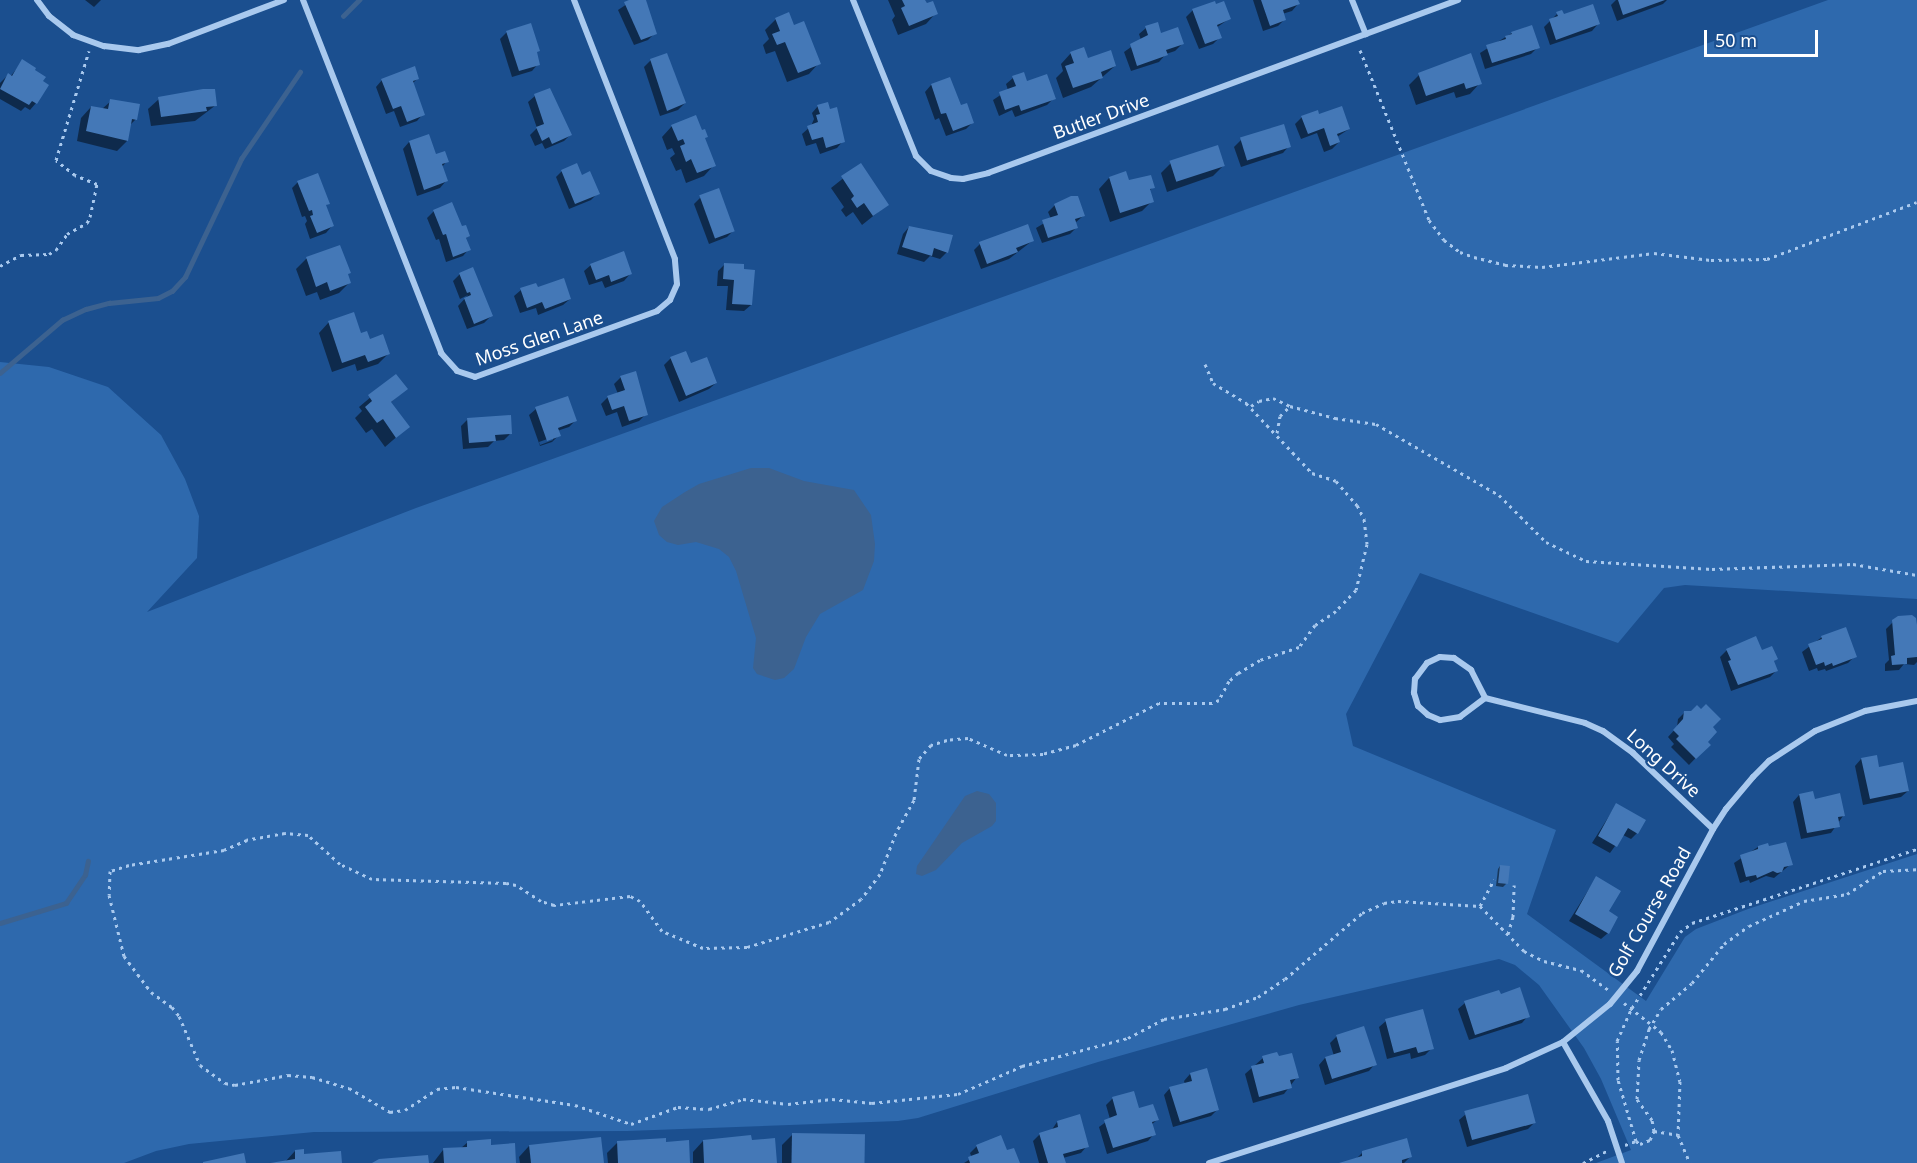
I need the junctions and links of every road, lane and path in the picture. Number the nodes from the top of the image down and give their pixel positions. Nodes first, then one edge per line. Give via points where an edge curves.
1 (37, 0) edge
2 (284, 0) edge
3 (303, 0) edge
4 (574, 0) edge
5 (853, 0) edge
6 (1352, 0) edge
7 (1458, 0) edge
8 (1366, 34) junction
9 (91, 43) junction
10 (1360, 50) dead end
11 (1917, 202) edge
12 (0, 266) edge
13 (1205, 364) dead end
14 (1250, 406) junction
15 (1290, 406) junction
16 (1276, 434) junction
17 (1917, 575) edge
18 (1485, 698) junction
19 (1917, 701) edge
20 (1713, 829) junction
21 (1917, 849) edge
22 (1917, 869) edge
23 (1494, 880) dead end
24 (1514, 885) dead end
25 (1480, 906) junction
26 (1508, 934) junction
27 (1616, 997) junction
28 (1632, 1008) junction
29 (1652, 1024) junction
30 (1563, 1042) junction
31 (1654, 1131) junction
32 (1678, 1135) junction
33 (1636, 1141) junction
34 (1618, 1147) junction
35 (1593, 1158) junction
36 (1209, 1163) edge
37 (1583, 1163) edge
38 (1594, 1163) edge
39 (1622, 1163) edge
40 (1690, 1163) edge

1 - 9 street via 61,27
2 - 9 street via 153,48 118,50
3 - 4 street, Moss Glen Lane via 441,353 457,371 475,377 657,311 670,300 677,284 675,259
5 - 8 street, Butler Drive via 916,156 931,171 951,178 988,173
6 - 8 street
7 - 8 street, Butler Drive
9 - 12 path via 56,160 75,175 97,184 90,217 49,254 21,255
10 - 11 path via 1429,220 1444,240 1474,257 1505,265 1542,267 1654,253 1712,260 1767,259
13 - 14 path via 1213,383
14 - 15 path via 1274,398
14 - 16 path
15 - 16 path via 1280,416
15 - 17 path via 1376,424 1499,495 1546,542 1586,561 1712,569 1853,564
16 - 25 path via 1312,473 1345,488 1362,513 1367,544 1352,596 1316,625 1299,647 1260,660 1238,673 1219,700 1212,703 1159,703 1076,745 1043,754 1006,755 968,738 931,745 919,759 914,800 874,884 850,909 819,927 747,947 703,948 668,936 640,901 630,896 554,905 506,883 372,879 356,873 308,835 285,833 247,840 224,850 110,871 109,895 124,956 151,992 179,1016 200,1065 225,1083 235,1085 288,1075 312,1077 349,1089 390,1112 405,1110 436,1089 456,1087 575,1105 631,1124 678,1107 709,1109 743,1100 788,1104 832,1099 872,1103 958,1094 1022,1066 1128,1038 1164,1019 1226,1009 1258,997 1293,973 1362,913 1384,903
18 - 18 street via 1471,670 1454,658 1440,657 1427,663 1415,679 1418,706 1428,716 1440,720 1460,717
18 - 20 street, Long Drive via 1603,731 1633,753
19 - 20 street, Golf Course Road via 1865,711 1815,731 1769,761 1725,809
20 - 27 street, Golf Course Road via 1637,971
21 - 28 path via 1692,923 1680,932
22 - 29 path via 1883,871 1847,894 1812,899 1749,926 1724,944 1700,974 1661,1009
23 - 25 path
24 - 26 path
25 - 26 path
26 - 27 path via 1533,957 1581,970
27 - 28 path
27 - 30 street, Golf Course Road
28 - 29 path
28 - 33 path via 1617,1041 1617,1070
29 - 31 path via 1640,1060 1637,1099 1652,1120
29 - 32 path via 1667,1040 1678,1068
30 - 34 street via 1608,1121
30 - 36 street, Golf Course Road via 1506,1068
31 - 32 path
31 - 33 path via 1650,1140 1640,1144
32 - 40 path
33 - 34 path
34 - 35 path
34 - 39 street
35 - 37 path
35 - 38 path

